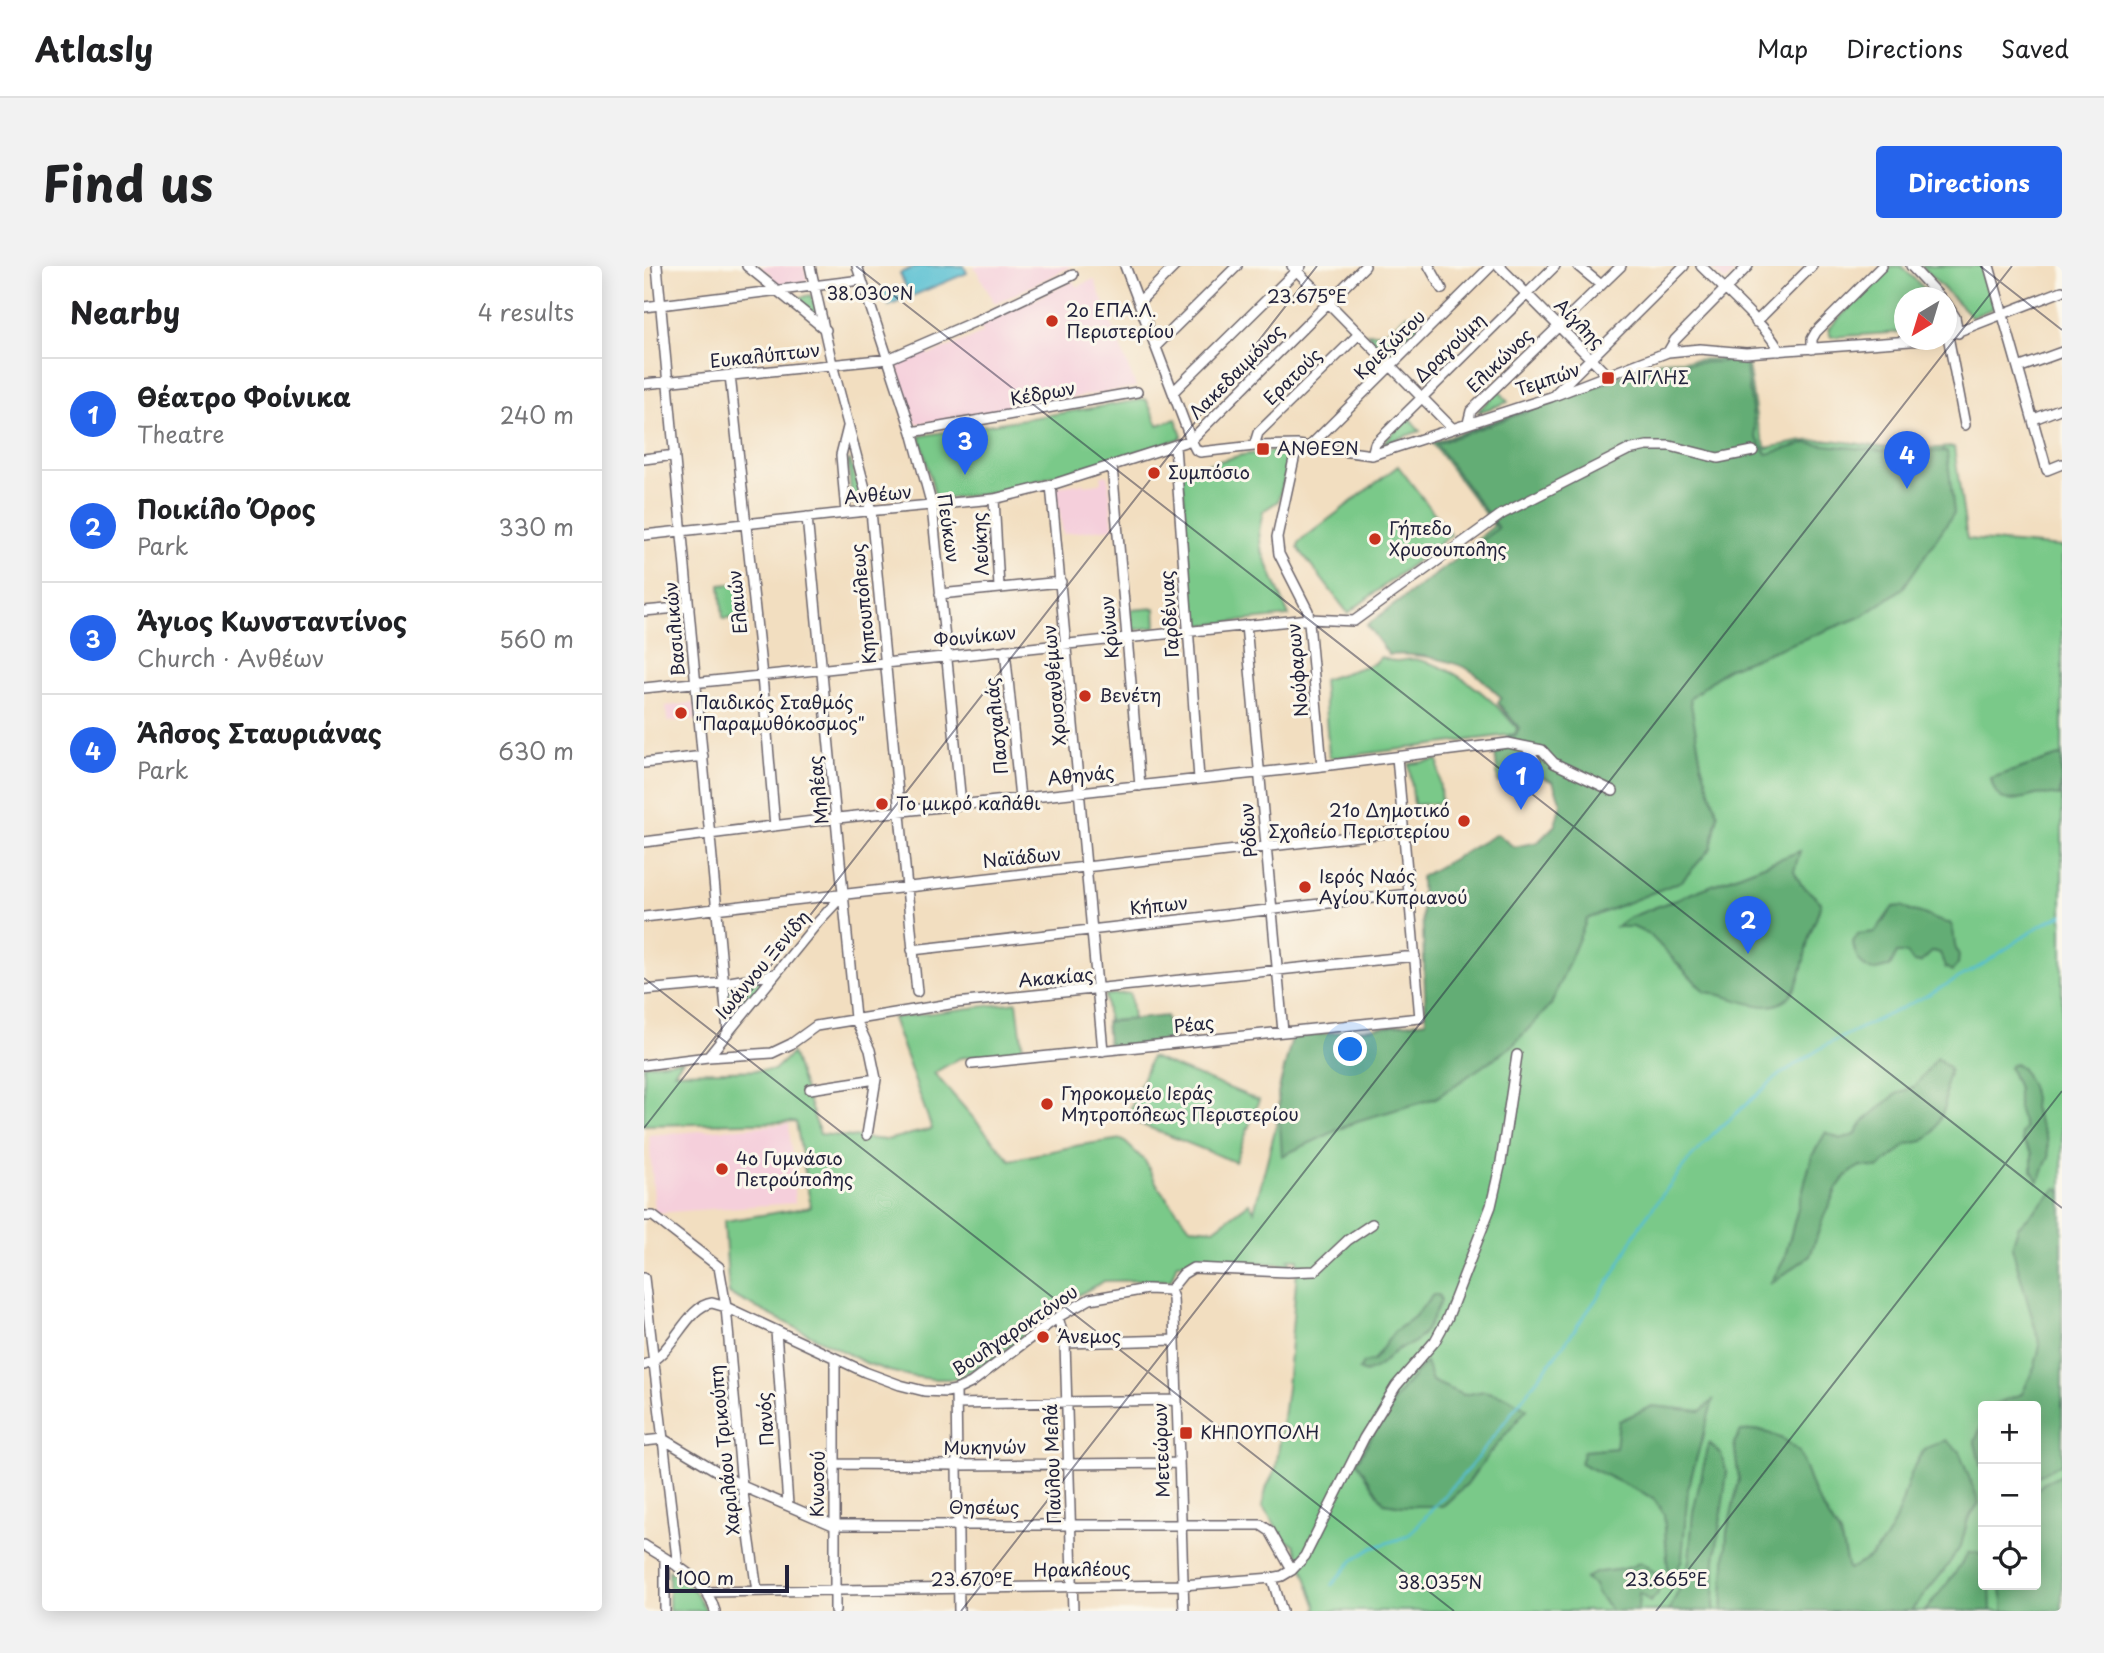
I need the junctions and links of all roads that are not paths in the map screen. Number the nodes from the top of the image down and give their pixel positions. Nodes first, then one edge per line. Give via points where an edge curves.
1 (657, 266) edge
2 (747, 266) edge
3 (810, 266) edge
4 (857, 266) edge
5 (1125, 266) edge
6 (1175, 266) edge
7 (1237, 266) edge
8 (1365, 266) edge
9 (1429, 266) edge
10 (1491, 266) edge
11 (1499, 266) edge
12 (1555, 266) edge
13 (1578, 266) edge
14 (1620, 266) edge
15 (1684, 266) edge
16 (1701, 266) edge
17 (1748, 266) edge
18 (1812, 266) edge
19 (1882, 266) edge
20 (1911, 266) edge
21 (1991, 267) edge
22 (1296, 268) edge
23 (1073, 275) dead end
24 (861, 280) junction
25 (1601, 285) junction
26 (816, 287) junction
27 (1931, 287) edge
28 (1442, 289) dead end
29 (1724, 289) junction
30 (2062, 291) edge
31 (777, 292) junction
32 (1527, 295) junction
33 (1139, 302) junction
34 (1328, 302) junction
35 (660, 304) junction
36 (644, 307) edge
37 (2002, 316) junction
38 (1756, 322) junction
39 (1559, 326) junction
40 (1957, 328) edge
41 (826, 331) junction
42 (1958, 333) joint
43 (1359, 334) junction
44 (1894, 342) edge
45 (1156, 346) junction
46 (1812, 349) junction
47 (1950, 350) edge
48 (1779, 351) junction
49 (1668, 352) junction
50 (2062, 352) edge
51 (1591, 358) junction
52 (888, 359) junction
53 (832, 365) junction
54 (1391, 366) junction
55 (2018, 368) junction
56 (730, 375) junction
57 (1608, 376) junction
58 (668, 381) junction
59 (644, 384) edge
60 (1173, 392) junction
61 (1138, 393) dead end
62 (1551, 397) junction
63 (1422, 398) junction
64 (2062, 408) edge
65 (2034, 419) junction
66 (1468, 423) junction
67 (1965, 425) dead end
68 (849, 426) junction
69 (1452, 428) junction
70 (912, 432) junction
71 (1191, 440) junction
72 (1297, 445) junction
73 (1175, 446) junction
74 (1254, 446) junction
75 (1310, 446) junction
76 (1753, 451) dead end
77 (1372, 454) junction
78 (675, 455) junction
79 (644, 459) edge
80 (2062, 464) edge
81 (1112, 466) junction
82 (1051, 485) junction
83 (994, 499) junction
84 (932, 506) junction
85 (871, 511) junction
86 (846, 513) junction
87 (807, 517) junction
88 (746, 524) junction
89 (682, 531) junction
90 (644, 536) edge
91 (1061, 582) junction
92 (999, 587) junction
93 (940, 594) junction
94 (689, 607) junction
95 (644, 611) edge
96 (1309, 619) junction
97 (1246, 625) junction
98 (1186, 632) junction
99 (1126, 638) junction
100 (1067, 643) junction
101 (1005, 650) junction
102 (946, 656) junction
103 (886, 663) junction
104 (822, 670) junction
105 (762, 676) junction
106 (696, 683) junction
107 (644, 688) edge
108 (1527, 748) junction
109 (703, 756) junction
110 (1396, 757) junction
111 (1536, 762) junction
112 (644, 763) edge
113 (1554, 763) junction
114 (1322, 766) junction
115 (1259, 773) junction
116 (1199, 779) junction
117 (1140, 786) junction
118 (1527, 789) dead end
119 (1613, 791) dead end
120 (1080, 792) junction
121 (1020, 798) junction
122 (961, 804) junction
123 (899, 812) junction
124 (838, 818) junction
125 (775, 826) junction
126 (1403, 831) junction
127 (710, 835) junction
128 (644, 842) edge
129 (1266, 846) junction
130 (1087, 866) junction
131 (906, 886) junction
132 (844, 894) junction
133 (1409, 894) junction
134 (717, 909) junction
135 (1272, 909) junction
136 (644, 917) edge
137 (1093, 929) junction
138 (912, 950) junction
139 (1415, 956) junction
140 (1278, 970) junction
141 (775, 974) junction
142 (724, 983) junction
143 (644, 990) edge
144 (1098, 990) junction
145 (917, 992) dead end
146 (855, 1018) junction
147 (729, 1031) junction
148 (1283, 1032) junction
149 (1103, 1051) junction
150 (1517, 1055) dead end
151 (708, 1057) junction
152 (972, 1064) dead end
153 (644, 1065) edge
154 (876, 1079) junction
155 (810, 1089) dead end
156 (867, 1135) dead end
157 (644, 1216) edge
158 (1372, 1223) dead end
159 (644, 1278) edge
160 (645, 1289) edge
161 (1170, 1290) junction
162 (726, 1307) junction
163 (1058, 1317) junction
164 (776, 1331) junction
165 (1175, 1340) junction
166 (1065, 1343) junction
167 (835, 1358) junction
168 (654, 1361) junction
169 (644, 1365) edge
170 (956, 1390) junction
171 (1176, 1400) junction
172 (1066, 1403) junction
173 (956, 1404) junction
174 (663, 1439) junction
175 (644, 1441) edge
176 (1068, 1463) junction
177 (1178, 1463) junction
178 (835, 1464) junction
179 (957, 1465) junction
180 (742, 1486) junction
181 (788, 1506) junction
182 (958, 1524) junction
183 (1070, 1524) junction
184 (833, 1525) junction
185 (1180, 1526) junction
186 (644, 1545) edge
187 (665, 1559) junction
188 (678, 1567) junction
189 (1292, 1570) junction
190 (1272, 1578) junction
191 (1183, 1585) junction
192 (1072, 1586) junction
193 (959, 1589) junction
194 (835, 1590) junction
195 (757, 1591) junction
196 (706, 1592) junction
197 (665, 1611) edge
198 (715, 1611) edge
199 (835, 1611) edge
200 (959, 1611) edge
201 (1073, 1611) edge
202 (1184, 1611) edge
203 (1282, 1611) edge

1 - 35 street, Βασιλικών
2 - 31 street
3 - 26 street, Κηπουπόλεως
4 - 24 street, Πεύκων
5 - 33 street
6 - 33 street
7 - 45 street
8 - 34 street, Λακεδαιμόνος
9 - 28 street
10 - 54 street, Κριεζώτου
11 - 32 street, Αίγλης
12 - 32 street, Δραγούμη
13 - 25 street
14 - 25 street, Ελικώνος
15 - 51 street
16 - 29 street
17 - 29 street
18 - 38 street
19 - 46 street via 1816,332
20 - 27 street
21 - 37 street
22 - 34 street
22 - 60 street
23 - 52 street, Ευκαλύπτων
24 - 26 street
24 - 52 street, Πεύκων
25 - 39 street, Ελικώνος
26 - 31 street
26 - 41 street, Κηπουπόλεως
29 - 38 street
29 - 49 street
30 - 37 street
31 - 35 street
31 - 41 street
32 - 39 street, Αίγλης
32 - 63 street, Δραγούμη
33 - 45 street
34 - 43 street
34 - 71 street, Λακεδαιμόνος
35 - 36 street
35 - 58 street, Βασιλικών
37 - 42 street
37 - 55 street
38 - 48 street
39 - 51 street, Αίγλης
39 - 66 street, Ελικώνος via 1471,411
40 - 42 street
41 - 53 street, Κηπουπόλεως
43 - 54 street
43 - 74 street, Ερατούς via 1258,433
44 - 46 street, Τεμπών
45 - 60 street
46 - 48 street, Τεμπών
47 - 67 street
48 - 49 street, Τεμπών
49 - 57 street, Τεμπών
50 - 55 street
51 - 57 street, Αίγλης
51 - 62 street
52 - 53 street, Ευκαλύπτων
52 - 70 street, Πεύκων
53 - 56 street, Ευκαλύπτων
53 - 68 street, Κηπουπόλεως
54 - 63 street
54 - 75 street, Κριεζώτου
55 - 65 street
56 - 58 street, Ευκαλύπτων
56 - 88 street, Ελαιών
57 - 62 street, Τεμπών
58 - 59 street, Ευκαλύπτων
58 - 78 street, Βασιλικών
60 - 71 street
61 - 70 street, Κέδρων
62 - 66 street, Τεμπών
63 - 69 street
63 - 77 street, Δραγούμη via 1375,444
64 - 65 street
65 - 80 street via 2047,470
66 - 69 street, Τεμπών
68 - 85 street, Κηπουπόλεως
68 - 86 street, Κηπουπόλεως via 841,455
69 - 77 street, Τεμπών
70 - 84 street, Πεύκων
71 - 73 street, Ανθέων
71 - 74 street, Τεμπών via 1200,452
72 - 74 street, Τεμπών
72 - 75 street, Τεμπών
72 - 96 street, Νούφαρων via 1277,537 1279,554
73 - 81 street, Ανθέων
73 - 98 street, Γαρδένιας
75 - 77 street, Τεμπών
76 - 96 street, Φοινίκων via 1718,458 1670,446 1628,450 1502,514 1354,621
78 - 79 street
78 - 89 street, Βασιλικών
81 - 82 street, Ανθέων
81 - 99 street, Κρίνων
82 - 83 street, Ανθέων
82 - 91 street, Χρυσανθέμων
83 - 84 street, Ανθέων
83 - 92 street, Λεύκης
84 - 85 street, Ανθέων
84 - 93 street, Πεύκων
85 - 86 street, Ανθέων
85 - 103 street, Κηπουπόλεως
86 - 87 street, Ανθέων
87 - 88 street, Ανθέων
87 - 104 street, Μηλέας
88 - 89 street, Ανθέων
88 - 105 street, Ελαιών
89 - 90 street, Ανθέων
89 - 94 street, Βασιλικών
91 - 92 street
91 - 100 street, Χρυσανθέμων
92 - 93 street
93 - 102 street, Πεύκων
94 - 95 street
94 - 106 street, Βασιλικών
96 - 97 street, Φοινίκων
96 - 114 street, Νούφαρων
97 - 98 street, Φοινίκων
97 - 115 street, Ρόδων
98 - 99 street, Φοινίκων
98 - 116 street, Γαρδένιας
99 - 100 street, Φοινίκων
99 - 117 street, Κρίνων
100 - 101 street, Φοινίκων
100 - 120 street, Χρυσανθέμων
101 - 102 street, Φοινίκων
101 - 121 street, Πασχαλιάς
102 - 103 street, Φοινίκων
102 - 122 street, Πεύκων
103 - 104 street, Φοινίκων
103 - 123 street, Κηπουπόλεως
104 - 105 street, Φοινίκων
104 - 124 street, Μηλέας
105 - 106 street, Φοινίκων
105 - 125 street, Ελαιών
106 - 107 street, Φοινίκων
106 - 109 street, Βασιλικών
108 - 110 street, Αθηνάς via 1508,743
108 - 111 street
108 - 113 street via 1542,750
109 - 112 street
109 - 127 street, Βασιλικών
110 - 114 street, Αθηνάς
110 - 126 street
111 - 113 street
111 - 118 street
113 - 119 street
114 - 115 street, Αθηνάς
115 - 116 street, Αθηνάς
115 - 129 street, Ρόδων
116 - 117 street, Αθηνάς
117 - 120 street, Αθηνάς
120 - 121 street, Αθηνάς
120 - 130 street, Χρυσανθέμων
121 - 122 street, Αθηνάς
122 - 123 street, Αθηνάς
123 - 124 street, Αθηνάς
123 - 131 street, Κηπουπόλεως
124 - 125 street, Αθηνάς
124 - 132 street, Μηλέας
125 - 127 street, Αθηνάς
126 - 129 street, Ναϊάδων
126 - 133 street
127 - 128 street, Αθηνάς
127 - 134 street, Βασιλικών
129 - 130 street, Ναϊάδων
129 - 135 street, Ρόδων
130 - 131 street, Ναϊάδων
130 - 137 street, Χρυσανθέμων
131 - 132 street, Ναϊάδων
131 - 138 street, Κηπουπόλεως
132 - 134 street, Ναϊάδων
132 - 141 street, Ιωάννου Ξενίδη
132 - 146 street, Μηλέας
133 - 135 street, Κήπων
133 - 139 street
134 - 136 street, Ναϊάδων
134 - 142 street, Βασιλικών
135 - 137 street, Κήπων
135 - 140 street, Ρόδων
137 - 138 street, Κήπων
137 - 144 street, Χρυσανθέμων
138 - 145 street, Κηπουπόλεως
139 - 140 street, Ακακίας
139 - 148 street, Ρέας via 1420,1018
140 - 144 street, Ακακίας
140 - 148 street, Ρόδων
141 - 142 street
141 - 147 street, Ιωάννου Ξενίδη
142 - 143 street
142 - 147 street, Βασιλικών
144 - 146 street, Ακακίας
144 - 149 street, Χρυσανθέμων
146 - 151 street, Ακακίας via 816,1026 772,1054
146 - 154 street via 870,1050
147 - 151 street, Ιωάννου Ξενίδη
148 - 149 street, Ρέας
149 - 152 street, Ρέας
150 - 189 street via 1491,1206 1447,1319 1364,1438 1305,1556
151 - 153 street, Ακακίας
154 - 155 street
154 - 156 street
157 - 162 street, Χαριλάου Τρικούπη via 653,1216 719,1267
158 - 161 street via 1315,1271 1193,1268
159 - 160 street
160 - 168 street
161 - 163 street, Βουλγαροκτόνου via 1099,1296
161 - 165 street, Μετεώρων
162 - 164 street, Βουλγαροκτόνου
162 - 168 street via 712,1303 701,1307
162 - 180 street, Χαριλάου Τρικούπη
163 - 166 street, Παύλου Μελά
163 - 170 street, Βουλγαροκτόνου
164 - 167 street, Βουλγαροκτόνου
164 - 181 street, Πανός
165 - 166 street
165 - 171 street, Μετεώρων
166 - 172 street, Παύλου Μελά
167 - 170 street, Βουλγαροκτόνου via 913,1389
167 - 178 street, Κνωσού
168 - 169 street
168 - 174 street
170 - 173 street
171 - 172 street
171 - 177 street, Μετεώρων
172 - 173 street
172 - 176 street, Παύλου Μελά
173 - 179 street
174 - 175 street
174 - 180 street, Θησέως
174 - 188 street
176 - 177 street, Μυκηνών
176 - 179 street, Μυκηνών
176 - 183 street, Παύλου Μελά
177 - 185 street, Μετεώρων
178 - 179 street, Μυκηνών
178 - 184 street, Κνωσού
179 - 182 street
180 - 181 street, Θησέως
180 - 195 street, Χαριλάου Τρικούπη
181 - 184 street, Θησέως
182 - 183 street, Θησέως
182 - 184 street, Θησέως
182 - 193 street
183 - 185 street, Θησέως
183 - 192 street, Παύλου Μελά
184 - 194 street, Κνωσού
185 - 189 street, Θησέως via 1266,1526
185 - 191 street, Μετεώρων
186 - 187 street
187 - 188 street
187 - 197 street
188 - 196 street
189 - 190 street, Ηρακλέους
190 - 191 street, Ηρακλέους
190 - 203 street
191 - 192 street, Ηρακλέους
191 - 202 street, Μετεώρων
192 - 193 street, Ηρακλέους
192 - 201 street, Παύλου Μελά
193 - 194 street, Ηρακλέους
193 - 200 street
194 - 195 street, Ηρακλέους
194 - 199 street, Κνωσού
195 - 196 street, Ηρακλέους
196 - 198 street

